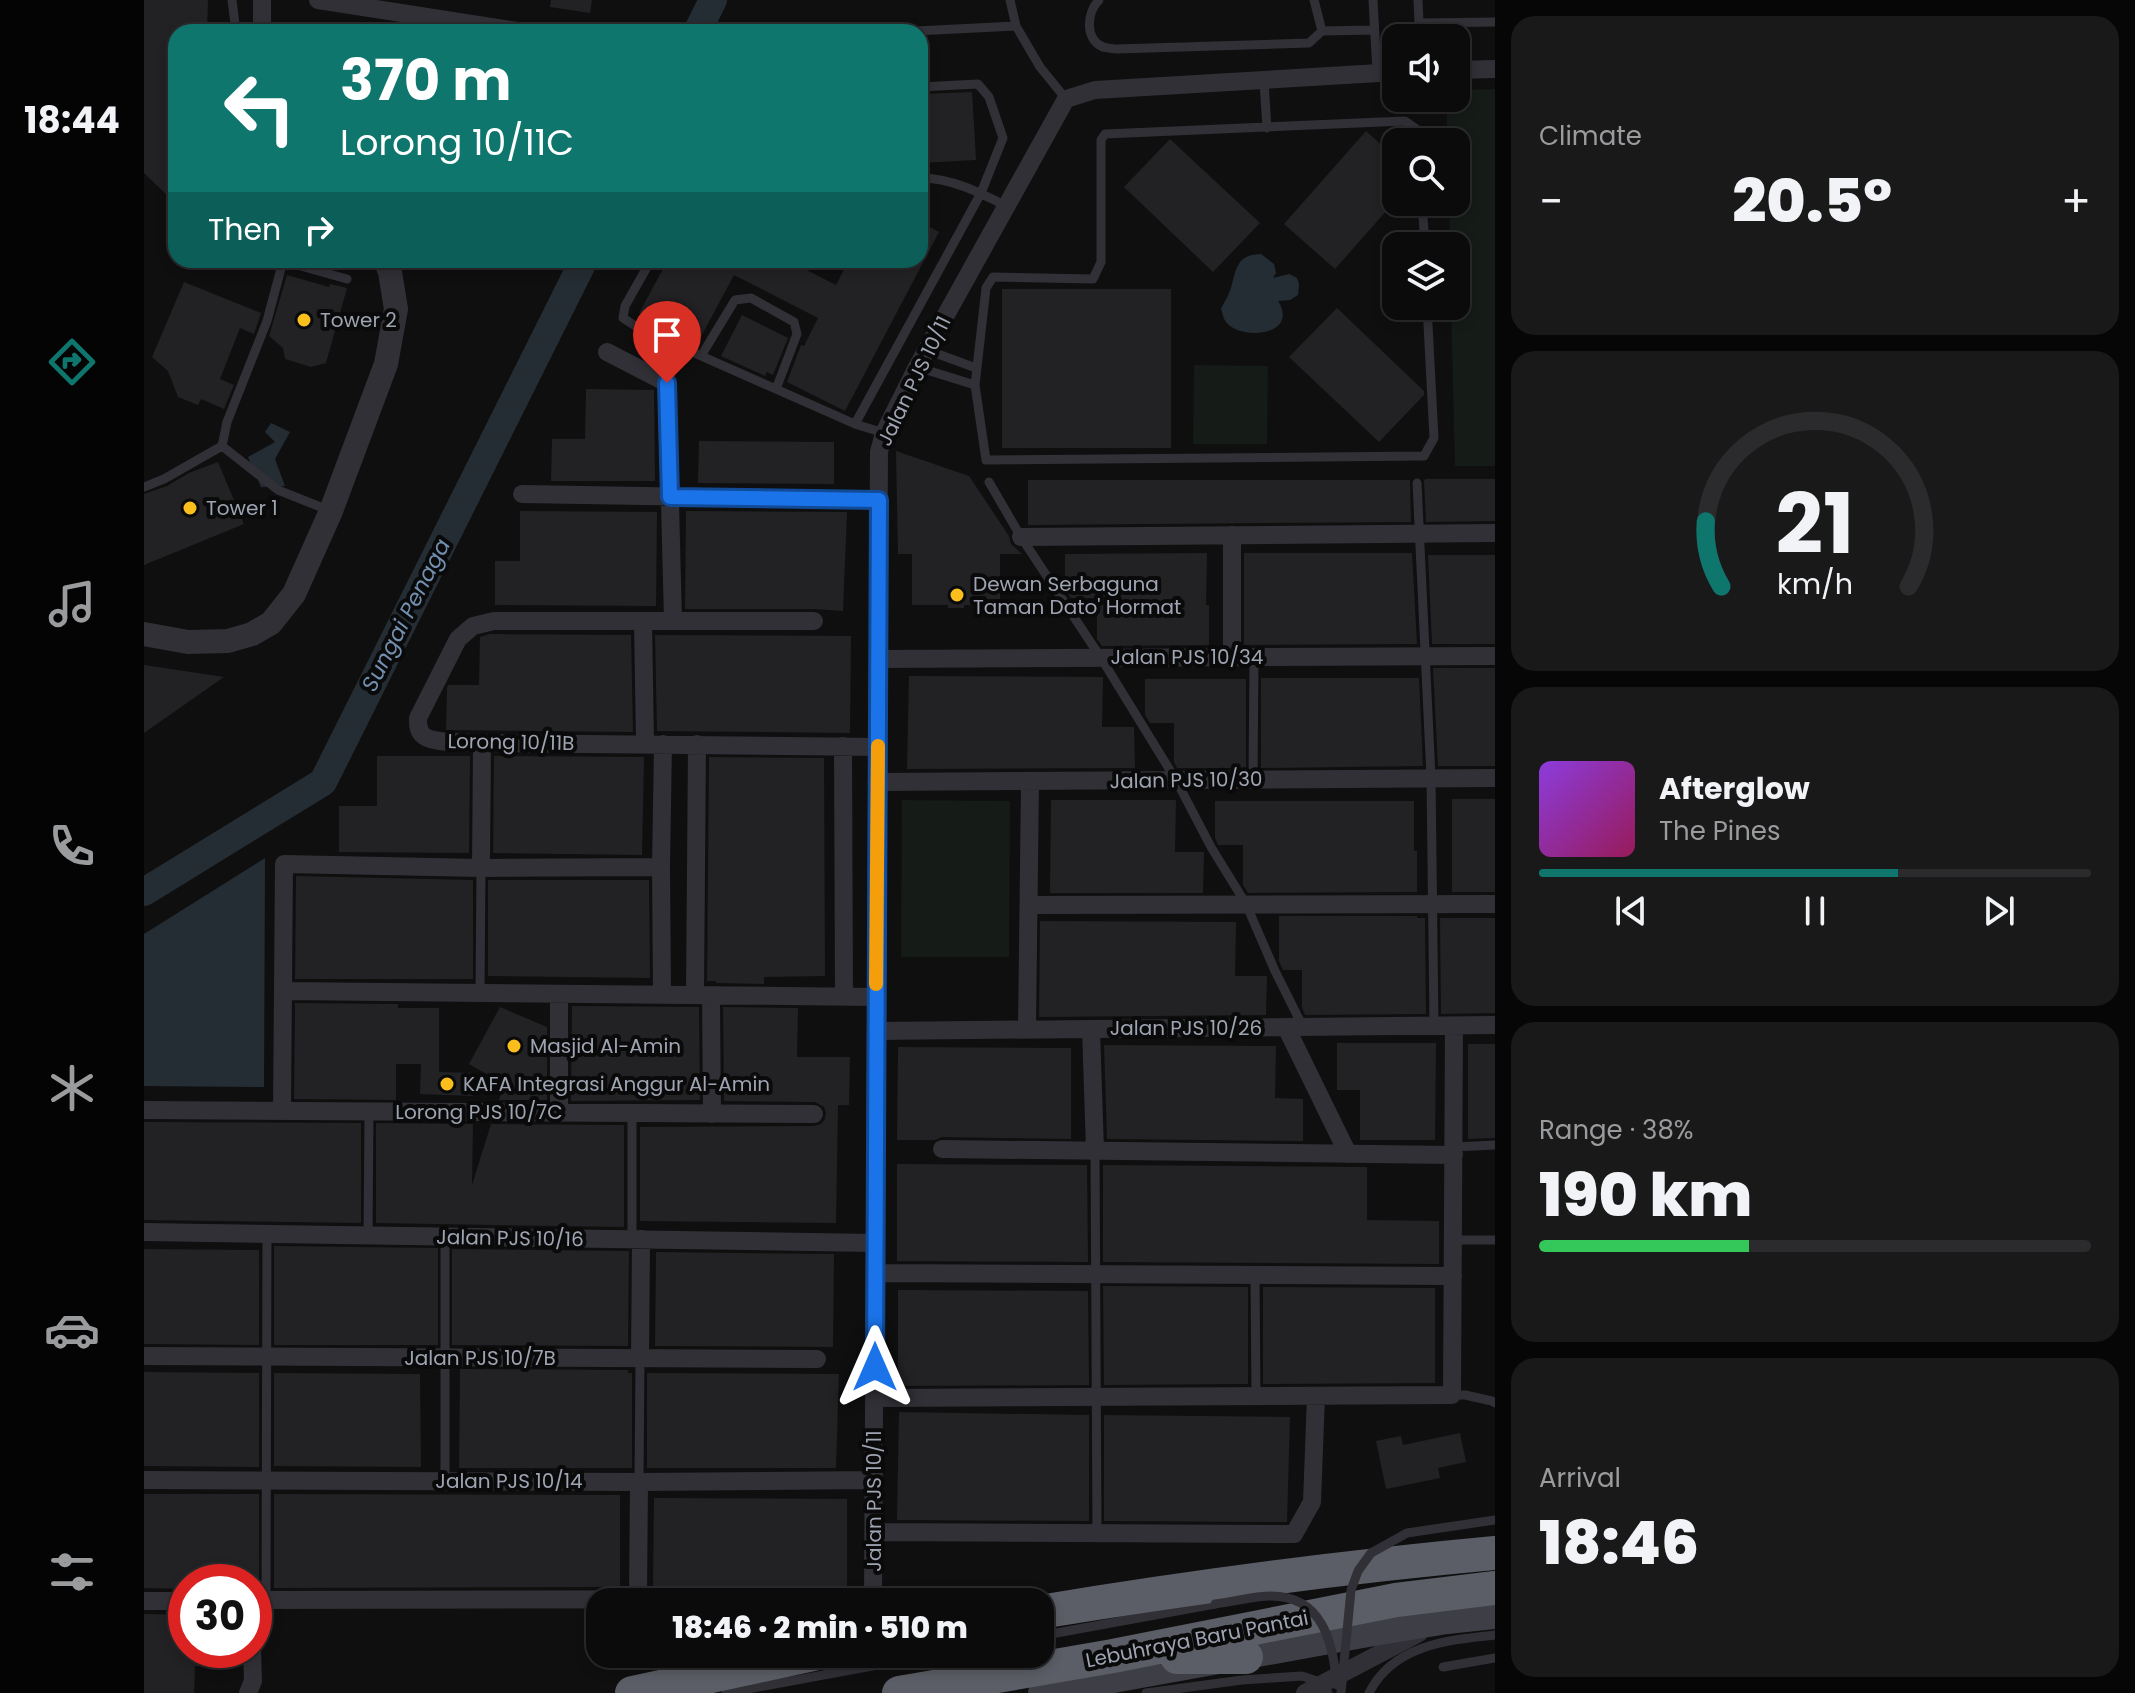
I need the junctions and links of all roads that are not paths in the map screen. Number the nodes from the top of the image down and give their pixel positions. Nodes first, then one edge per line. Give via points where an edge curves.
1 (232, 0) edge
2 (262, 0) edge
3 (318, 0) edge
4 (1010, 0) edge
5 (1099, 0) edge
6 (1314, 0) edge
7 (1373, 0) edge
8 (1418, 0) edge
9 (1495, 22) edge
10 (235, 24) edge
11 (262, 24) edge
12 (472, 24) edge
13 (1016, 26) junction
14 (928, 30) edge
15 (1374, 30) junction
16 (1322, 31) junction
17 (1495, 69) edge
18 (1470, 70) edge
19 (1377, 73) junction
20 (1382, 73) edge
21 (1264, 82) junction
22 (928, 87) edge
23 (1066, 99) junction
24 (1267, 128) junction
25 (1415, 128) edge
26 (928, 178) edge
27 (981, 193) junction
28 (1006, 206) junction
29 (281, 268) edge
30 (308, 268) edge
31 (388, 268) edge
32 (646, 268) edge
33 (347, 279) dead end
34 (1428, 320) edge
35 (927, 350) junction
36 (607, 352) dead end
37 (701, 356) junction
38 (917, 367) junction
39 (976, 368) junction
40 (975, 385) junction
41 (776, 389) junction
42 (855, 424) junction
43 (884, 433) junction
44 (222, 446) junction
45 (989, 482) dead end
46 (1417, 483) dead end
47 (144, 487) edge
48 (522, 494) dead end
49 (670, 497) junction
50 (879, 500) junction
51 (331, 511) junction
52 (1495, 533) edge
53 (1420, 534) junction
54 (1232, 535) junction
55 (1021, 537) junction
56 (643, 621) junction
57 (673, 621) junction
58 (814, 621) dead end
59 (144, 634) edge
60 (1425, 655) junction
61 (1495, 656) edge
62 (1232, 657) junction
63 (1254, 657) junction
64 (1101, 658) junction
65 (878, 659) junction
66 (482, 743) junction
67 (654, 744) junction
68 (697, 744) junction
69 (843, 746) junction
70 (878, 747) junction
71 (1431, 777) junction
72 (1495, 778) edge
73 (1253, 779) junction
74 (1176, 780) junction
75 (877, 782) junction
76 (1030, 782) junction
77 (661, 867) junction
78 (481, 868) junction
79 (1246, 904) junction
80 (1433, 904) junction
81 (1495, 904) edge
82 (1029, 905) junction
83 (283, 991) junction
84 (480, 993) junction
85 (559, 994) junction
86 (662, 995) junction
87 (703, 995) junction
88 (844, 997) junction
89 (876, 997) junction
90 (1495, 1025) edge
91 (1434, 1026) junction
92 (1454, 1026) junction
93 (1294, 1027) junction
94 (1027, 1029) junction
95 (1091, 1029) junction
96 (876, 1031) junction
97 (144, 1110) edge
98 (282, 1111) junction
99 (369, 1111) junction
100 (559, 1113) junction
101 (632, 1113) junction
102 (712, 1114) junction
103 (814, 1114) dead end
104 (1495, 1145) edge
105 (942, 1149) dead end
106 (1095, 1150) junction
107 (1454, 1151) junction
108 (1348, 1154) junction
109 (144, 1232) edge
110 (267, 1234) junction
111 (368, 1236) junction
112 (445, 1237) junction
113 (637, 1239) junction
114 (1454, 1240) junction
115 (1495, 1240) edge
116 (875, 1243) junction
117 (875, 1273) junction
118 (1096, 1274) junction
119 (1255, 1275) junction
120 (1453, 1276) junction
121 (144, 1356) edge
122 (267, 1357) junction
123 (445, 1358) junction
124 (640, 1359) junction
125 (817, 1359) dead end
126 (1452, 1395) junction
127 (1256, 1396) junction
128 (1316, 1396) junction
129 (1096, 1397) junction
130 (874, 1398) junction
131 (1495, 1403) edge
132 (144, 1480) edge
133 (266, 1480) junction
134 (445, 1480) junction
135 (874, 1480) junction
136 (639, 1482) junction
137 (1495, 1520) edge
138 (874, 1532) junction
139 (1097, 1533) junction
140 (1495, 1553) edge
141 (262, 1564) edge
142 (638, 1588) edge
143 (873, 1588) edge
144 (1495, 1588) edge
145 (272, 1600) edge
146 (586, 1600) edge
147 (144, 1601) edge
148 (168, 1601) edge
149 (1054, 1610) edge
150 (1495, 1616) edge
151 (1447, 1621) junction
152 (1054, 1634) edge
153 (1495, 1635) edge
154 (1113, 1656) junction
155 (1246, 1657) junction
156 (1495, 1658) edge
157 (1443, 1667) dead end
158 (253, 1668) edge
159 (749, 1668) edge
160 (858, 1668) edge
161 (1333, 1690) edge
162 (248, 1693) edge
163 (632, 1693) edge
164 (726, 1693) edge
165 (899, 1693) edge
166 (1041, 1693) edge
167 (1146, 1693) edge
168 (1305, 1693) edge
169 (1369, 1693) edge

1 - 10 lane
2 - 11 street
3 - 12 street
4 - 13 lane
5 - 16 lane via 1091,8 1094,39 1117,49 1309,43
6 - 16 lane
7 - 15 lane
8 - 9 lane via 1419,23
13 - 14 lane
13 - 23 lane
15 - 16 lane
15 - 19 lane
17 - 18 street
19 - 20 street
19 - 21 street
21 - 23 street via 1095,90
21 - 24 lane
22 - 27 lane via 978,84 989,97 1003,138
23 - 28 street, Jalan PJS 10/11
24 - 25 lane via 1405,121
24 - 39 lane via 1105,134 1101,262 1093,279 993,277 986,288
26 - 27 lane
27 - 28 lane
27 - 42 lane
28 - 35 street, Jalan PJS 10/11
29 - 44 lane
30 - 33 lane
31 - 51 street via 396,309 386,364
32 - 37 lane via 623,318
34 - 40 lane via 1434,438 1424,456 986,460
35 - 38 street, Jalan PJS 10/11
35 - 39 lane
36 - 49 street via 667,383
37 - 41 lane
37 - 41 lane via 735,300 751,298 794,322 797,334
38 - 40 lane
38 - 43 street, Jalan PJS 10/11
39 - 40 lane
41 - 42 lane
42 - 43 lane
43 - 50 street, Jalan PJS 10/11
44 - 47 lane
44 - 51 lane via 278,490
45 - 55 lane
46 - 53 lane
48 - 49 street
49 - 50 street
49 - 57 street
50 - 65 street, Jalan PJS 10/11
51 - 59 street via 294,594 271,623 228,641 188,642
52 - 53 street
53 - 54 street
53 - 60 lane
54 - 55 street
54 - 62 street
55 - 64 lane
56 - 57 street, Lorong 10/11B
56 - 66 street, Lorong 10/11B via 494,621 473,626 458,639 418,727 432,740
56 - 67 street
57 - 58 street, Lorong 10/11B
60 - 61 street, Jalan PJS 10/34
60 - 63 street, Jalan PJS 10/34
60 - 71 lane
62 - 63 street, Jalan PJS 10/34
62 - 64 street, Jalan PJS 10/34
63 - 73 lane
64 - 65 street, Jalan PJS 10/34
64 - 74 lane
65 - 70 street, Jalan PJS 10/11
66 - 67 street, Lorong 10/11B
66 - 78 street
67 - 68 street, Lorong 10/11B
67 - 77 street
68 - 69 street, Lorong 10/11B
68 - 87 street
69 - 70 street, Lorong 10/11B
69 - 88 street
70 - 75 street, Jalan PJS 10/11
71 - 72 street, Jalan PJS 10/30
71 - 73 street, Jalan PJS 10/30
71 - 80 lane
73 - 74 street, Jalan PJS 10/30
74 - 76 street, Jalan PJS 10/30
74 - 79 lane
75 - 76 street, Jalan PJS 10/30
75 - 89 street, Jalan PJS 10/11
76 - 82 street
77 - 78 street
77 - 86 street
78 - 83 street via 284,864
78 - 84 lane
79 - 80 street
79 - 82 street
79 - 93 lane
80 - 81 street
80 - 91 lane
82 - 94 street
83 - 84 street
83 - 98 street
84 - 85 street
85 - 86 street
85 - 100 street
86 - 87 street
87 - 88 street
87 - 102 street
88 - 89 street
89 - 96 street, Jalan PJS 10/11
90 - 92 street, Jalan PJS 10/26
91 - 92 street, Jalan PJS 10/26
91 - 93 street, Jalan PJS 10/26
92 - 107 street
93 - 95 street, Jalan PJS 10/26
93 - 108 street
94 - 95 street, Jalan PJS 10/26
94 - 96 street, Jalan PJS 10/26
95 - 106 street
96 - 116 street, Jalan PJS 10/11
97 - 98 street, Lorong PJS 10/7C
98 - 99 street, Lorong PJS 10/7C
99 - 100 street, Lorong PJS 10/7C
99 - 111 lane
100 - 101 street, Lorong PJS 10/7C
101 - 102 street, Lorong PJS 10/7C
101 - 113 lane
102 - 103 street, Lorong PJS 10/7C
104 - 107 lane
105 - 106 street
106 - 108 street
106 - 118 lane
107 - 108 street
107 - 114 street
109 - 110 street, Jalan PJS 10/16
110 - 111 street, Jalan PJS 10/16
110 - 122 lane
111 - 112 street, Jalan PJS 10/16
112 - 113 street, Jalan PJS 10/16
112 - 123 lane
113 - 116 street, Jalan PJS 10/16
113 - 124 street
114 - 115 lane
114 - 120 street
116 - 117 street, Jalan PJS 10/11
117 - 118 street
117 - 130 street, Jalan PJS 10/11
118 - 119 street
118 - 129 lane
119 - 120 street
119 - 127 lane
120 - 126 street
121 - 122 street, Jalan PJS 10/7B
122 - 123 street, Jalan PJS 10/7B
122 - 133 lane
123 - 124 street, Jalan PJS 10/7B
123 - 134 lane
124 - 125 street, Jalan PJS 10/7B
124 - 136 lane
126 - 128 street
126 - 131 lane
127 - 128 street
127 - 129 street
128 - 139 street via 1312,1502 1294,1534
129 - 130 street
129 - 139 lane
130 - 135 street, Jalan PJS 10/11
132 - 133 street, Jalan PJS 10/14
133 - 134 street, Jalan PJS 10/14
133 - 141 lane
134 - 136 street, Jalan PJS 10/14
135 - 136 street, Jalan PJS 10/14
135 - 138 street, Jalan PJS 10/11
136 - 142 street
137 - 161 lane, bridge via 1407,1533 1371,1553 1351,1590
138 - 139 street
138 - 143 street, Jalan PJS 10/11
140 - 149 highway
144 - 154 highway, Lebuhraya Baru Pantai via 1396,1600
145 - 146 street
147 - 148 street
150 - 151 main road
151 - 155 main road
151 - 161 street via 1403,1640
152 - 161 lane, bridge via 1271,1596 1293,1600 1310,1609 1325,1627 1335,1656
153 - 169 lane via 1420,1647 1400,1657
154 - 155 highway
154 - 165 highway, Lebuhraya Baru Pantai
155 - 166 main road
156 - 157 lane
158 - 162 street
159 - 163 highway
160 - 164 lane
161 - 167 lane, bridge via 1302,1676
161 - 168 street

